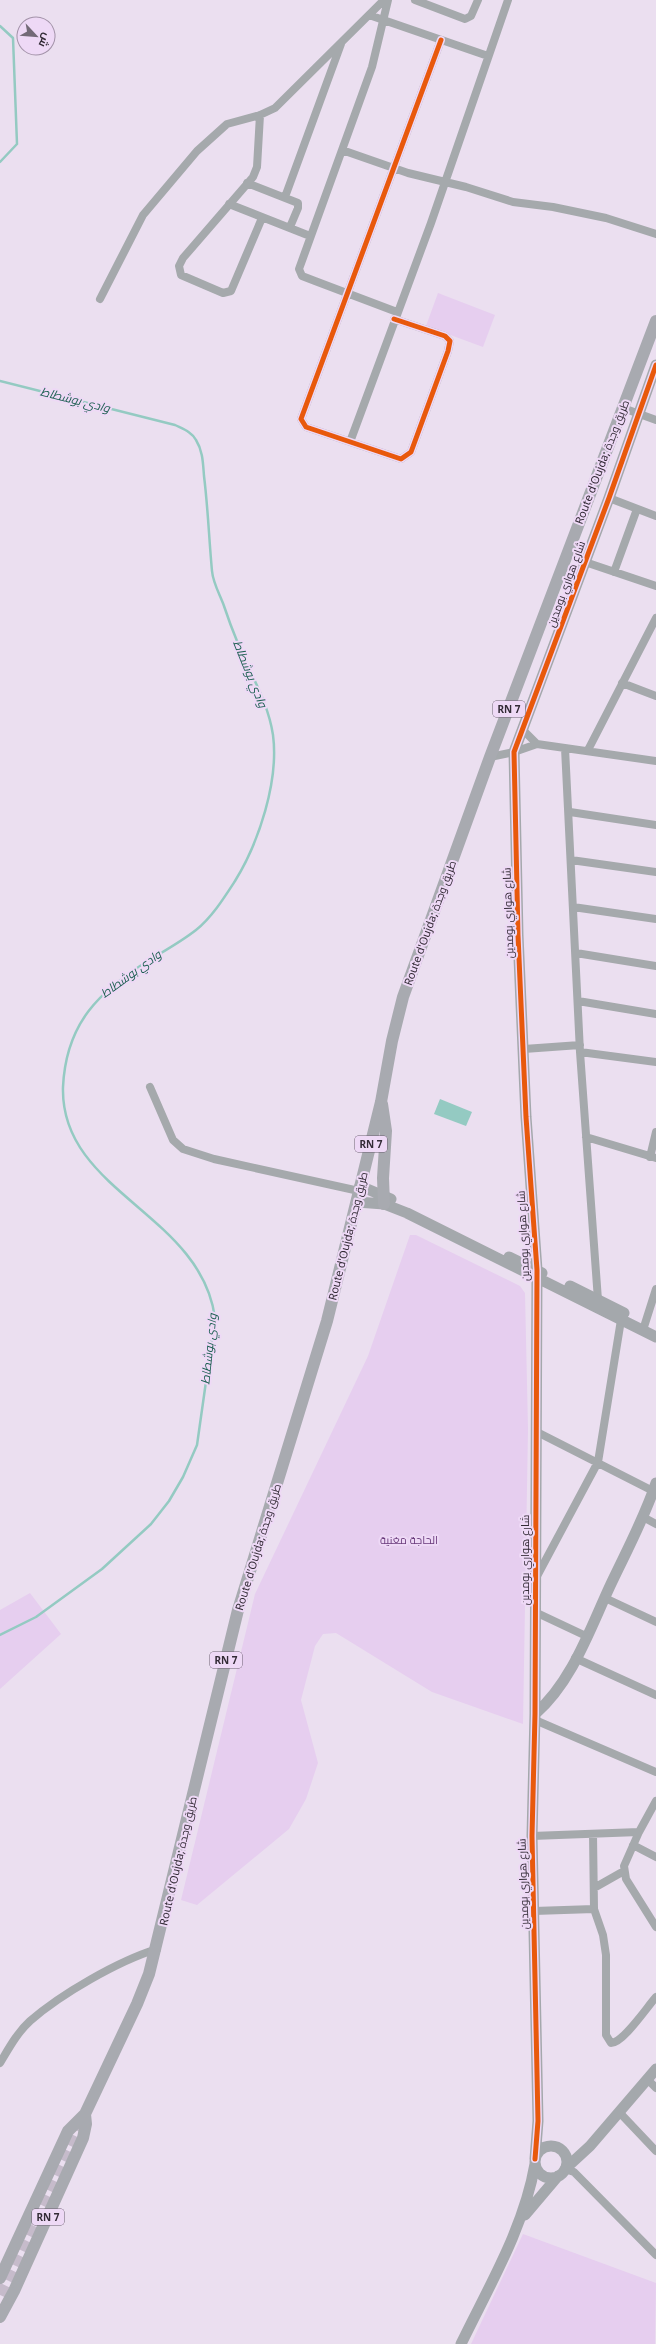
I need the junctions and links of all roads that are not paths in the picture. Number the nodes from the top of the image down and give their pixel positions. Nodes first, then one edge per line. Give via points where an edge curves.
1 (384, 0) edge
2 (388, 0) edge
3 (478, 0) edge
4 (508, 0) edge
5 (420, 1) edge
6 (370, 15) junction
7 (384, 20) junction
8 (441, 40) junction
9 (342, 42) junction
10 (488, 56) junction
11 (260, 115) junction
12 (342, 150) junction
13 (393, 167) junction
14 (445, 182) junction
15 (247, 183) junction
16 (285, 197) junction
17 (228, 204) junction
18 (262, 218) junction
19 (290, 227) junction
20 (656, 234) edge
21 (310, 236) junction
22 (347, 294) junction
23 (100, 299) dead end
24 (396, 315) junction
25 (656, 321) edge
26 (653, 340) edge
27 (656, 365) edge
28 (623, 408) junction
29 (638, 414) junction
30 (656, 420) edge
31 (350, 442) junction
32 (609, 498) junction
33 (637, 509) junction
34 (656, 516) edge
35 (585, 562) junction
36 (614, 572) junction
37 (656, 586) edge
38 (656, 618) edge
39 (622, 683) junction
40 (656, 696) edge
41 (522, 729) junction
42 (537, 744) junction
43 (565, 748) junction
44 (588, 750) junction
45 (514, 752) junction
46 (490, 757) junction
47 (656, 761) edge
48 (570, 812) junction
49 (656, 825) edge
50 (571, 860) junction
51 (656, 872) edge
52 (573, 907) junction
53 (656, 919) edge
54 (576, 953) junction
55 (656, 966) edge
56 (578, 1001) junction
57 (656, 1014) edge
58 (524, 1049) junction
59 (580, 1049) junction
60 (656, 1062) edge
61 (150, 1087) dead end
62 (381, 1102) junction
63 (656, 1132) edge
64 (586, 1137) junction
65 (653, 1158) edge
66 (359, 1193) junction
67 (384, 1200) junction
68 (536, 1275) junction
69 (656, 1289) edge
70 (598, 1300) junction
71 (621, 1320) junction
72 (644, 1327) junction
73 (656, 1329) edge
74 (656, 1337) edge
75 (537, 1432) junction
76 (598, 1462) junction
77 (655, 1487) edge
78 (643, 1517) junction
79 (656, 1524) edge
80 (535, 1581) junction
81 (605, 1598) junction
82 (535, 1612) junction
83 (656, 1622) edge
84 (586, 1636) junction
85 (575, 1658) junction
86 (656, 1695) edge
87 (535, 1717) junction
88 (656, 1772) edge
89 (656, 1801) edge
90 (639, 1832) junction
91 (593, 1834) junction
92 (532, 1836) junction
93 (632, 1846) junction
94 (656, 1856) edge
95 (624, 1871) junction
96 (594, 1888) junction
97 (594, 1909) junction
98 (534, 1911) junction
99 (656, 1927) edge
100 (157, 1949) junction
101 (656, 1997) edge
102 (0, 2063) edge
103 (656, 2069) edge
104 (648, 2080) junction
105 (656, 2088) edge
106 (620, 2112) junction
107 (85, 2114) junction
108 (538, 2132) junction
109 (555, 2146) junction
110 (590, 2146) junction
111 (656, 2151) edge
112 (535, 2162) junction
113 (562, 2173) junction
114 (520, 2222) junction
115 (656, 2255) edge
116 (0, 2278) edge
117 (0, 2317) edge
118 (461, 2344) edge

1 - 6 street
2 - 7 street
3 - 5 street via 471,16 465,19
4 - 10 street
6 - 7 street
6 - 9 street
7 - 8 street
7 - 12 street via 372,67
8 - 10 street
8 - 13 street
9 - 11 street via 275,108
9 - 16 street
10 - 14 street
11 - 15 street via 257,167
11 - 23 street via 228,124 197,151 143,215
12 - 13 street
12 - 21 street
13 - 14 street
13 - 22 street
14 - 20 street via 514,202 606,218
14 - 24 street
15 - 16 street
15 - 17 street
16 - 19 street via 299,205
17 - 18 street
17 - 18 street via 181,262 179,270 184,277 223,294 231,291
18 - 19 street
19 - 21 street
21 - 22 street via 299,264 300,272
22 - 24 street
22 - 31 street via 301,419 306,427
24 - 31 street
24 - 31 street via 447,337 450,341 448,351 408,456 398,458
25 - 26 main road, Route d'Oujda; طريق وجدة / RN 7
26 - 28 main road, Route d'Oujda; طريق وجدة / RN 7
27 - 29 street, شارع هواري بومدين
28 - 29 street
28 - 46 main road, Route d'Oujda; طريق وجدة / RN 7
29 - 30 street
29 - 32 street, شارع هواري بومدين
32 - 33 street
32 - 35 street, شارع هواري بومدين
33 - 34 street
33 - 36 street
35 - 36 street
35 - 41 street, شارع هواري بومدين
36 - 37 street
38 - 39 street
39 - 40 street
39 - 44 street
41 - 42 street
41 - 45 street, شارع هواري بومدين
42 - 43 street
42 - 45 street
43 - 44 street
43 - 48 street
44 - 47 street
45 - 46 street
45 - 58 street, شارع هواري بومدين via 518,935
46 - 62 main road, Route d'Oujda; طريق وجدة / RN 7 via 403,997
48 - 49 street
48 - 50 street
50 - 51 street
50 - 52 street
52 - 53 street
52 - 54 street
54 - 55 street
54 - 56 street
56 - 57 street
56 - 59 street
58 - 59 street
58 - 68 street, شارع هواري بومدين
59 - 60 street
59 - 64 street
61 - 66 street via 173,1140 187,1151
62 - 66 main road, Route d'Oujda; طريق وجدة / RN 7
62 - 67 main road via 386,1131
63 - 65 street
64 - 65 street
64 - 70 street
66 - 67 street
66 - 67 street
66 - 100 main road, Route d'Oujda; طريق وجدة / RN 7 via 308,1386 238,1610
67 - 68 street
68 - 70 street
68 - 71 street
68 - 75 street, شارع هواري بومدين
69 - 72 street
70 - 72 street
71 - 72 street
71 - 76 street
72 - 73 street
72 - 74 street
75 - 76 street
75 - 80 street, شارع هواري بومدين
76 - 77 street
76 - 80 street
77 - 78 street
78 - 79 street
78 - 81 street
80 - 82 street, شارع هواري بومدين
81 - 83 street
81 - 84 street
82 - 84 street
82 - 87 street, شارع هواري بومدين
84 - 85 street
85 - 86 street
85 - 87 street via 557,1690
87 - 88 street
87 - 92 street, شارع هواري بومدين
89 - 90 street
90 - 91 street
90 - 93 street
91 - 92 street
91 - 96 street
92 - 98 street, شارع هواري بومدين
93 - 94 street
93 - 95 street
95 - 96 street
95 - 99 street via 626,1879
96 - 97 street
97 - 98 street
97 - 101 street via 603,1935 606,1955 606,2035 611,2043 622,2038
98 - 108 street, شارع هواري بومدين
100 - 102 street via 133,1957 101,1975 30,2021
100 - 107 main road, Route d'Oujda; طريق وجدة / RN 7 via 137,2004
103 - 104 street
104 - 105 street
104 - 106 street
106 - 110 street
106 - 111 street
107 - 116 main road, Route d'Oujda; طريق وجدة / RN 7 via 68,2131
107 - 117 main road, Route d'Oujda; طريق وجدة / RN 7 via 83,2138
108 - 109 street via 543,2141
108 - 112 street, شارع هواري بومدين
109 - 110 street via 574,2151
109 - 112 street via 539,2151
109 - 113 street via 567,2159
110 - 113 street
112 - 113 street via 539,2173 544,2176 553,2178
112 - 114 street, شارع هواري بومدين via 527,2203
113 - 114 street
113 - 115 street via 574,2172
114 - 118 street

